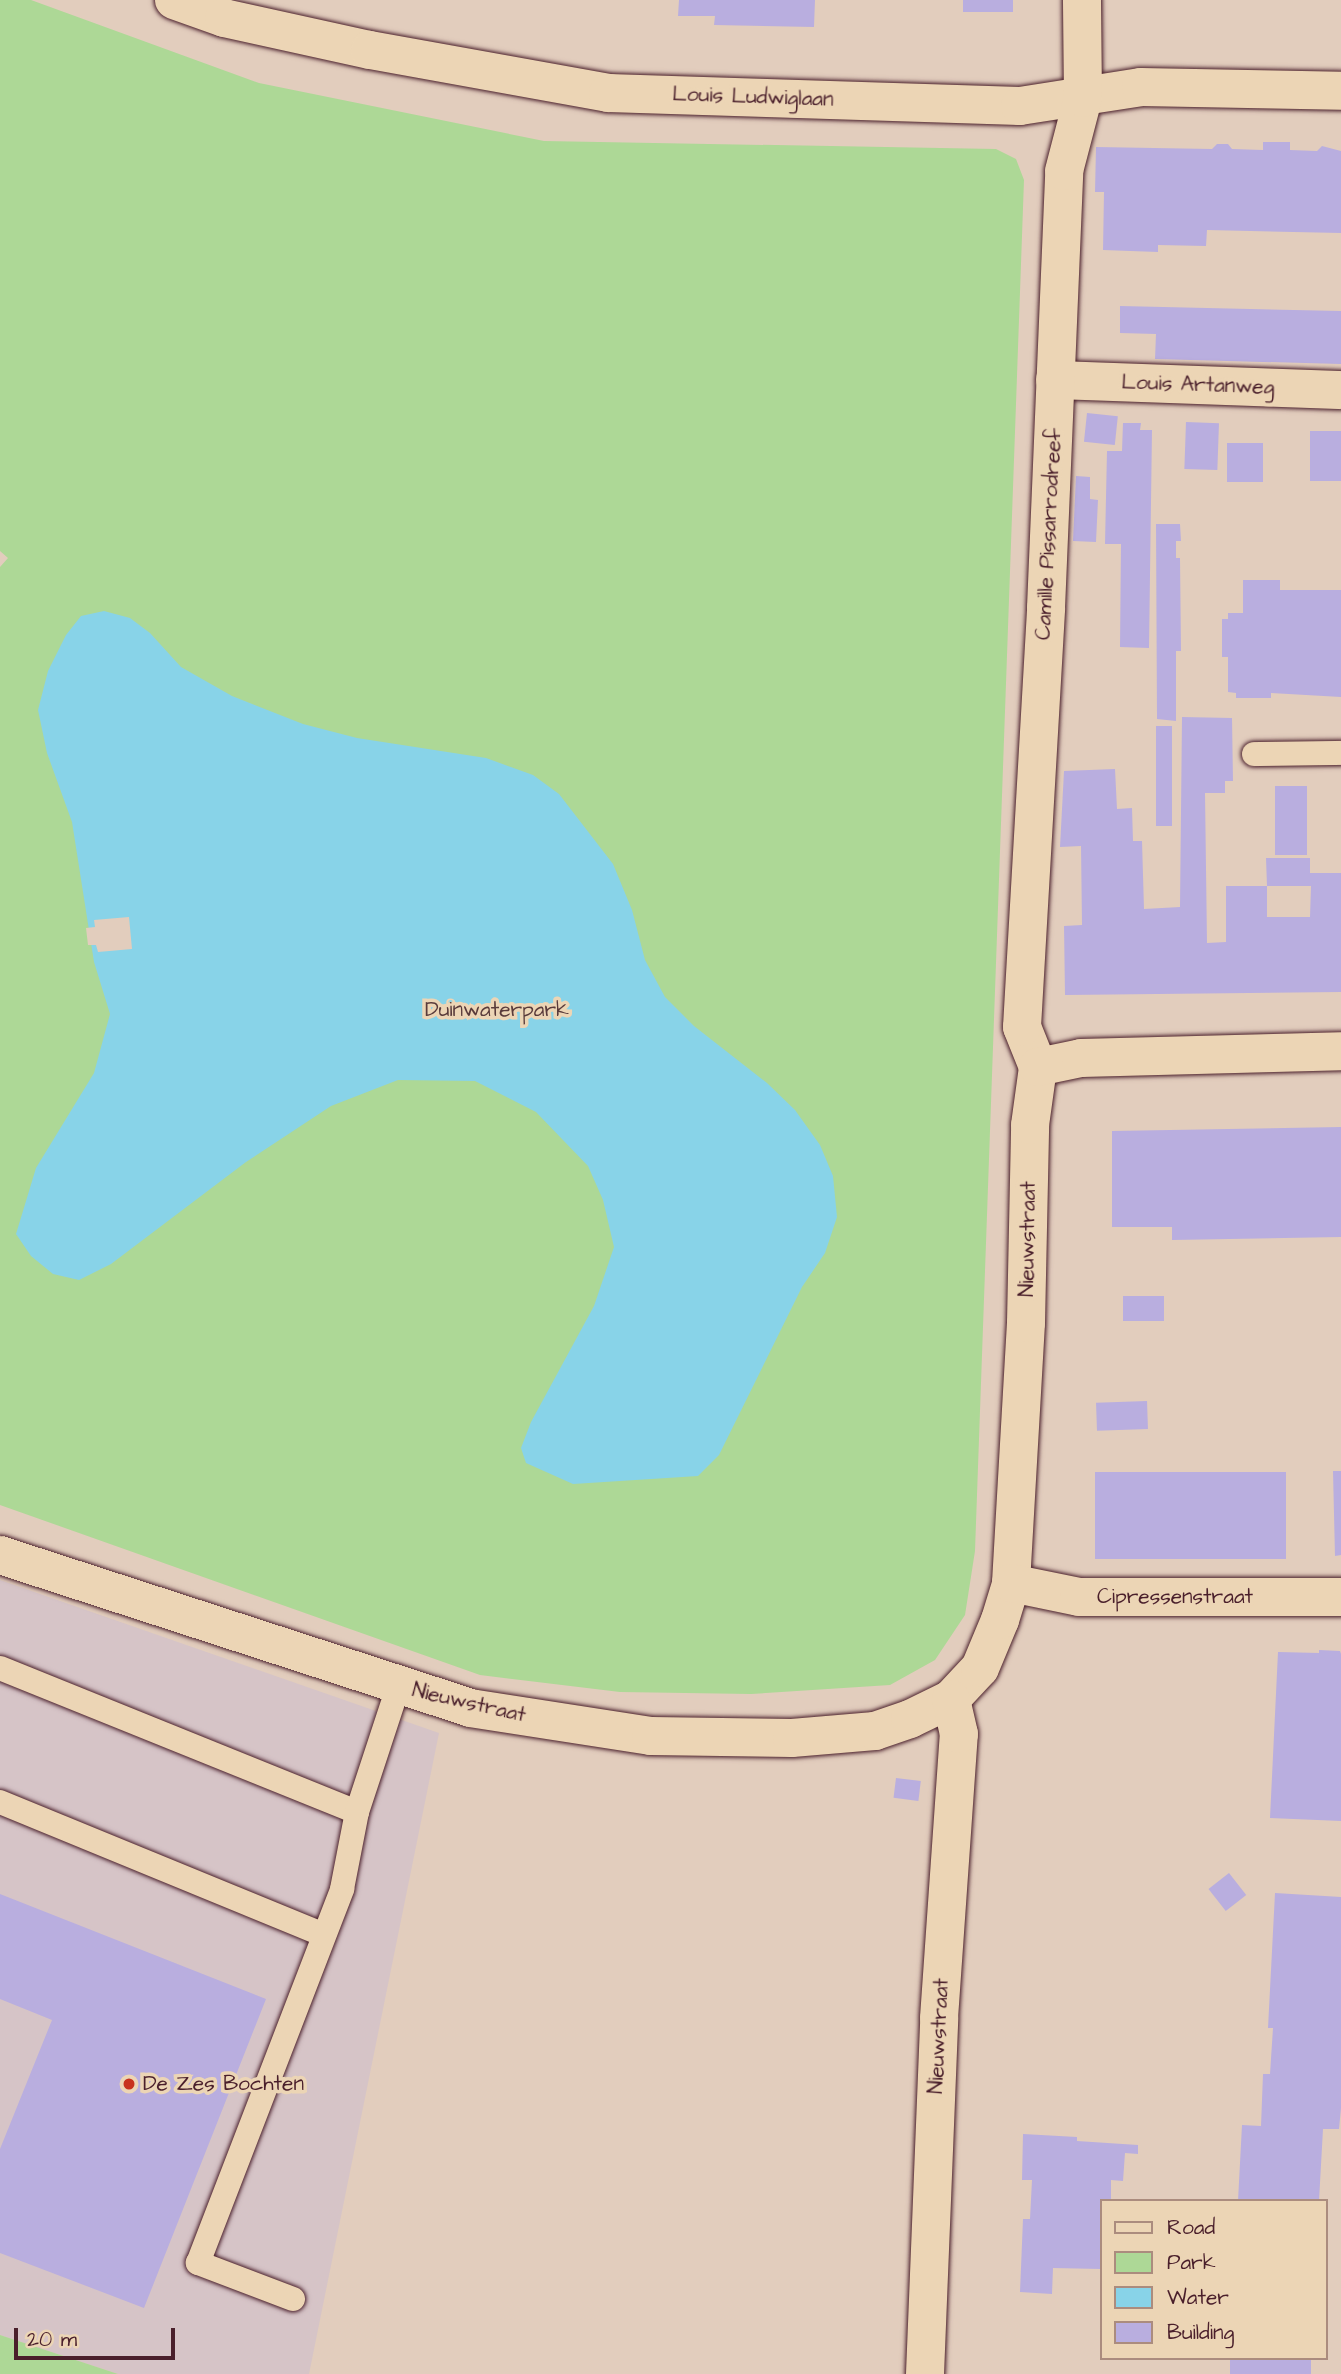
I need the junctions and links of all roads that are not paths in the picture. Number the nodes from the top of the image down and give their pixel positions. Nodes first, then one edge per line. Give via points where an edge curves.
1 (174, 0) edge
2 (1082, 0) edge
3 (1341, 91) edge
4 (1083, 98) junction
5 (1055, 380) junction
6 (1341, 390) edge
7 (1341, 753) edge
8 (1254, 754) dead end
9 (1341, 1051) edge
10 (1038, 1067) junction
11 (0, 1555) edge
12 (1011, 1583) junction
13 (1341, 1597) edge
14 (0, 1668) edge
15 (398, 1687) junction
16 (951, 1699) junction
17 (0, 1802) edge
18 (356, 1812) junction
19 (324, 1935) junction
20 (293, 2299) dead end
21 (925, 2374) edge

1 - 4 street, Louis Ludwiglaan via 224,18 356,47 608,93 1020,106
2 - 4 street, Camille Pissarrodreef
3 - 4 street, Louis Ludwiglaan via 1140,87
4 - 5 street, Camille Pissarrodreef via 1064,171
5 - 6 street, Louis Artanweg
5 - 10 street, Camille Pissarrodreef via 1022,1027
7 - 8 lane
9 - 10 street via 1081,1058
10 - 12 street, Nieuwstraat via 1030,1125 1026,1323
11 - 15 street, Nieuwstraat
12 - 13 street, Cipressenstraat via 1079,1597
12 - 16 street, Nieuwstraat via 980,1668
14 - 18 lane
15 - 16 street, Nieuwstraat via 470,1708 651,1736 792,1738 875,1731 911,1720
15 - 18 lane
16 - 21 street, Nieuwstraat via 959,1734 939,2018
17 - 19 lane
18 - 19 lane via 342,1889
19 - 20 lane via 198,2263

